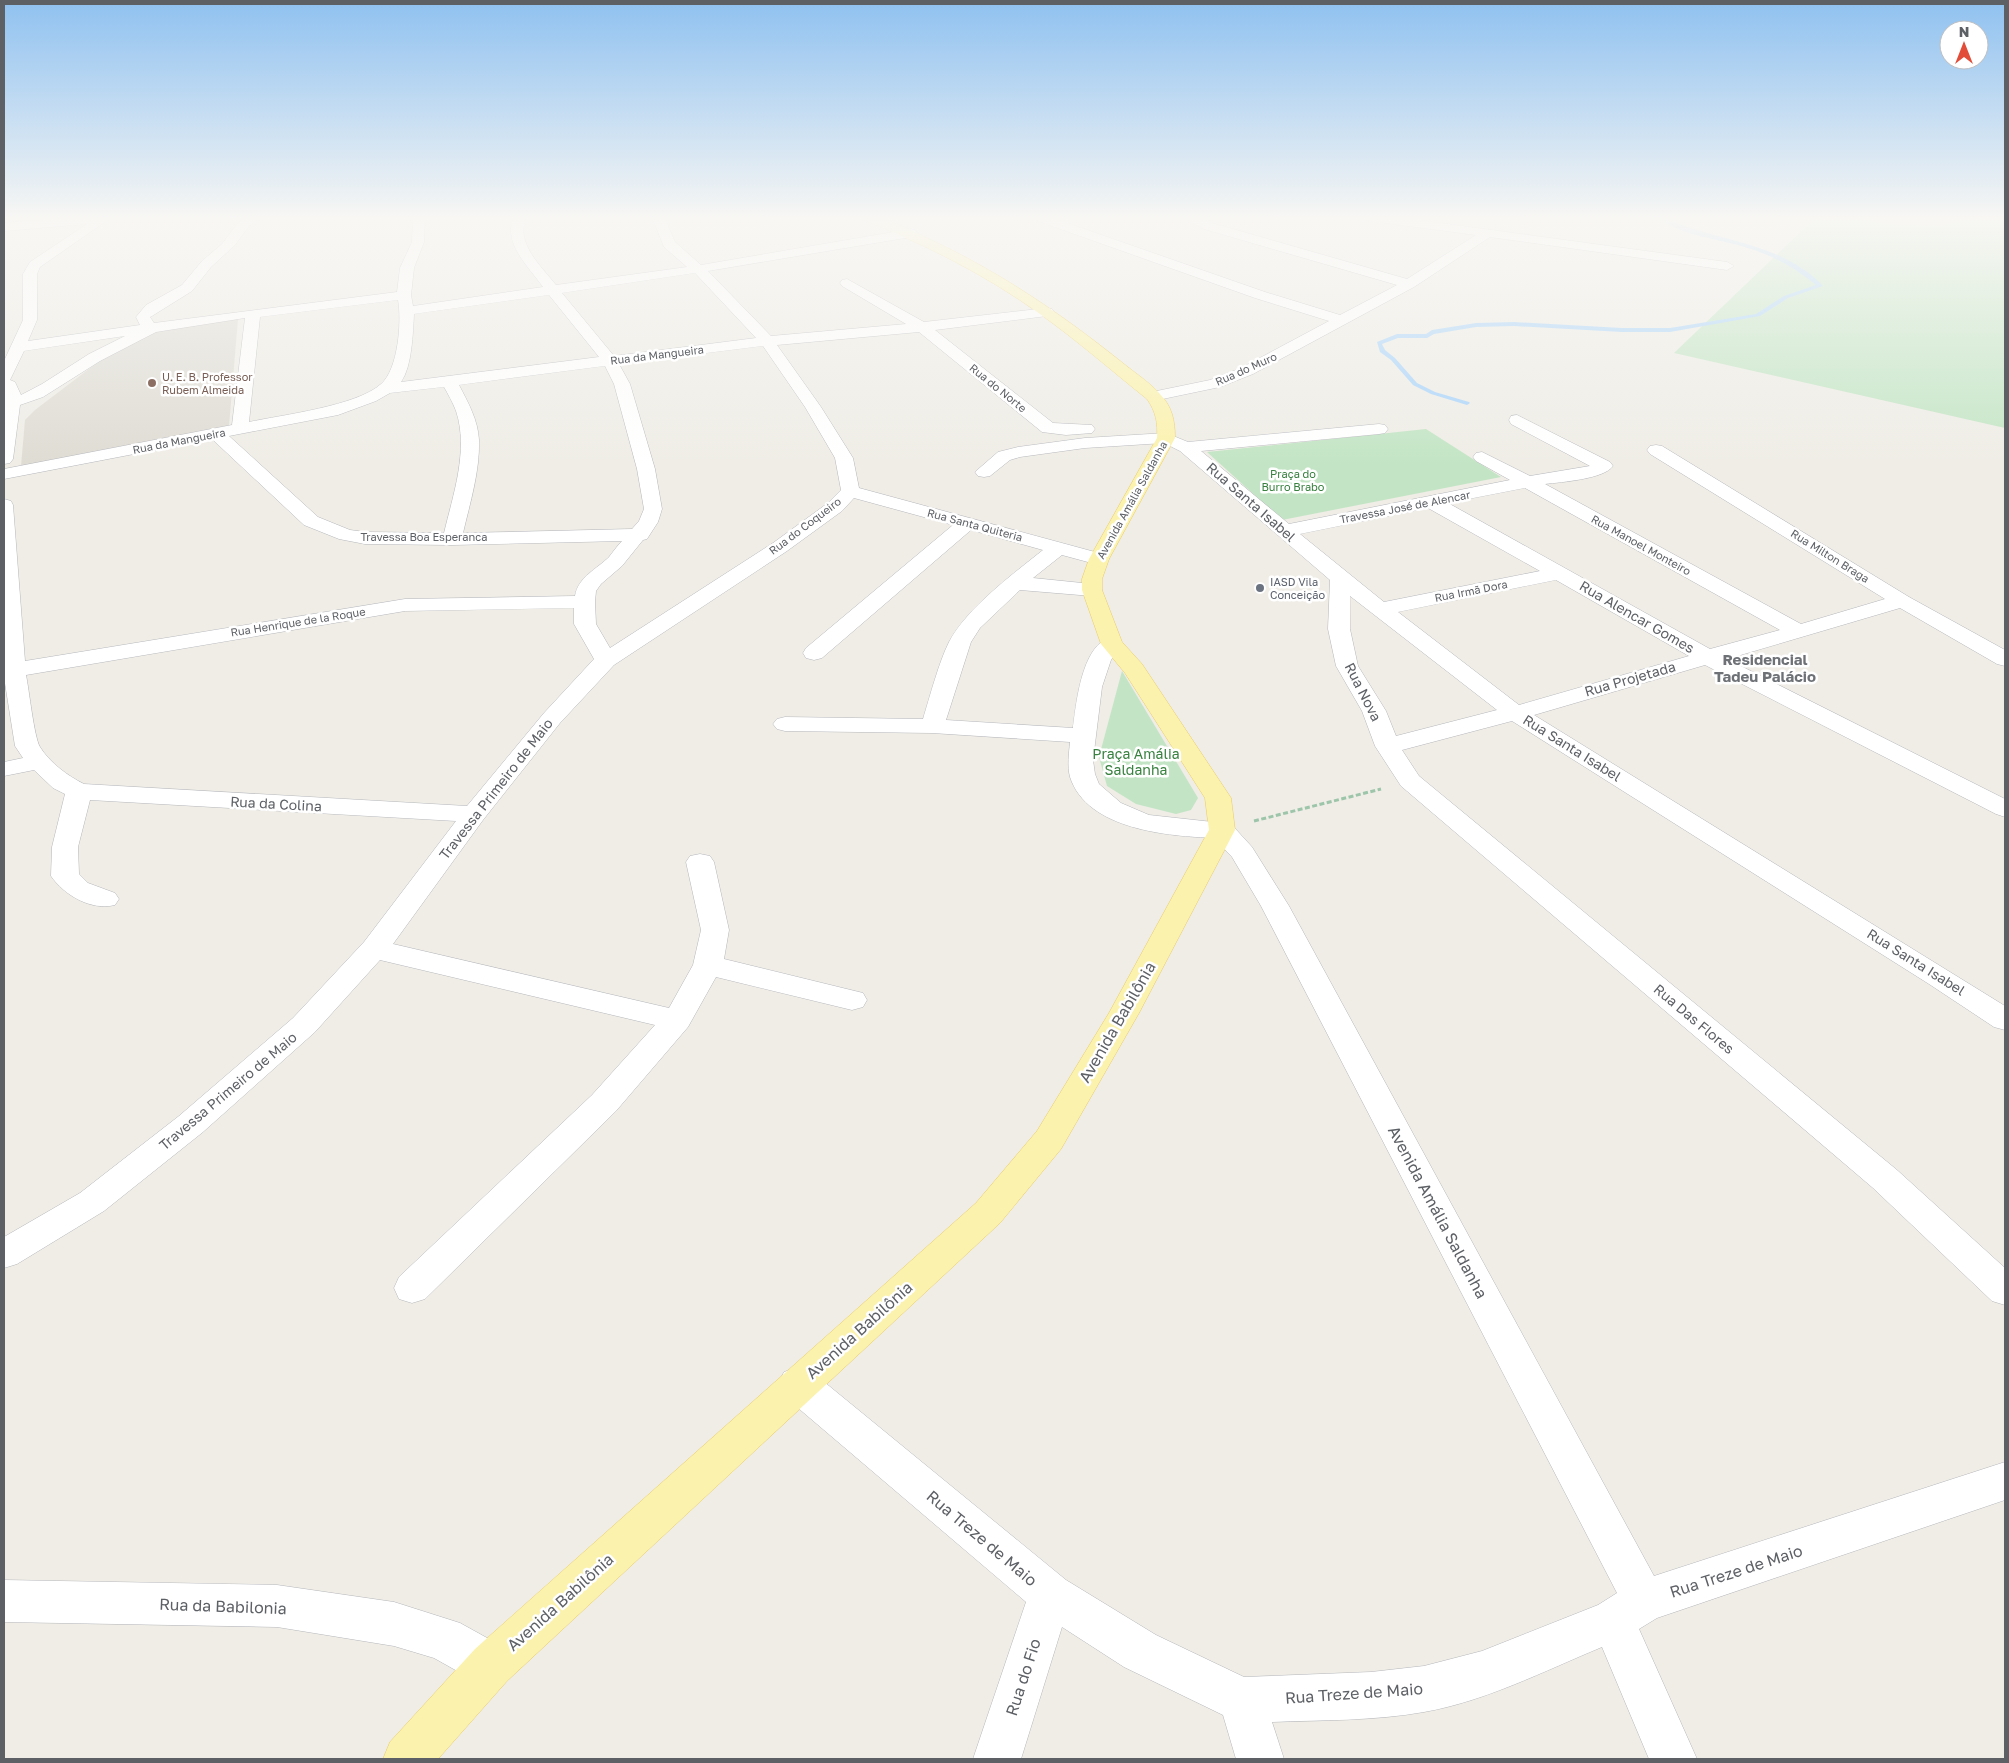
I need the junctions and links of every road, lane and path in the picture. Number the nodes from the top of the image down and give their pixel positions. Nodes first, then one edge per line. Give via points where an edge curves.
1 (30, 299) edge
2 (171, 299) edge
3 (364, 299) edge
4 (405, 299) edge
5 (493, 299) edge
6 (560, 299) edge
7 (727, 299) edge
8 (874, 299) edge
9 (1028, 299) edge
10 (1276, 299) edge
11 (1380, 299) edge
12 (407, 311) junction
13 (1047, 312) junction
14 (253, 314) junction
15 (1340, 320) junction
16 (922, 328) junction
17 (150, 329) junction
18 (767, 341) junction
19 (18, 347) junction
20 (610, 361) junction
21 (4, 378) edge
22 (449, 381) junction
23 (386, 389) junction
24 (1152, 396) junction
25 (8, 402) edge
26 (1517, 420) dead end
27 (1149, 421) dead end
28 (1111, 426) dead end
29 (1167, 428) junction
30 (240, 429) junction
31 (1379, 429) dead end
32 (216, 434) junction
33 (1186, 447) junction
34 (1656, 450) dead end
35 (1482, 458) dead end
36 (4, 459) edge
37 (984, 472) dead end
38 (4, 474) edge
39 (1527, 482) junction
40 (850, 492) junction
41 (1432, 502) junction
42 (4, 505) edge
43 (967, 523) junction
44 (1284, 532) junction
45 (640, 534) junction
46 (452, 538) junction
47 (1058, 548) junction
48 (5, 549) edge
49 (1099, 559) junction
50 (1561, 573) junction
51 (1340, 578) junction
52 (1015, 583) junction
53 (1092, 590) junction
54 (1902, 601) junction
55 (584, 602) junction
56 (1381, 609) junction
57 (1800, 632) junction
58 (1112, 644) junction
59 (814, 653) dead end
60 (1706, 657) junction
61 (2005, 659) edge
62 (606, 660) junction
63 (14, 670) junction
64 (1515, 713) junction
65 (784, 724) dead end
66 (932, 726) junction
67 (1084, 736) junction
68 (1387, 746) junction
69 (39, 762) junction
70 (4, 769) edge
71 (1410, 781) junction
72 (79, 791) junction
73 (2005, 809) edge
74 (474, 814) junction
75 (1222, 830) junction
76 (700, 862) dead end
77 (105, 899) dead end
78 (374, 949) junction
79 (708, 964) junction
80 (852, 1000) dead end
81 (677, 1020) junction
82 (2005, 1020) edge
83 (4, 1254) edge
84 (412, 1288) dead end
85 (2005, 1290) edge
86 (798, 1384) junction
87 (2005, 1481) edge
88 (1050, 1594) junction
89 (4, 1602) edge
90 (1629, 1611) junction
91 (491, 1665) junction
92 (1242, 1700) junction
93 (407, 1759) edge
94 (997, 1759) edge
95 (1260, 1759) edge
96 (1673, 1759) edge

1 - 19 street via 30,320
2 - 17 street via 148,310 143,317
3 - 14 street
4 - 12 street
5 - 12 street
6 - 20 street
7 - 18 street, Rua do Coqueiro
8 - 16 street, Rua do Norte
9 - 13 main road
10 - 15 street
11 - 15 street, Rua do Muro
12 - 23 street via 404,347 396,378
13 - 16 street, Rua da Mangueira
13 - 24 main road
14 - 17 street
14 - 30 street
15 - 24 street, Rua do Muro via 1247,371 1214,384
16 - 18 street, Rua da Mangueira
16 - 28 street, Rua do Norte via 1048,428 1066,430
17 - 19 street
17 - 25 street via 89,360 49,386
18 - 20 street, Rua da Mangueira
18 - 40 street, Rua do Coqueiro via 844,458
19 - 21 street
20 - 22 street, Rua da Mangueira
20 - 45 street via 622,384 646,469 653,509
21 - 25 street via 11,388
22 - 23 street, Rua da Mangueira
22 - 46 street via 464,410 470,439 466,485
23 - 30 street, Rua da Mangueira via 332,411
24 - 29 main road via 1164,410
25 - 36 street
26 - 39 street via 1604,466 1593,471
27 - 29 street
29 - 33 street, Rua Santa Isabel
29 - 37 street via 1018,452 1004,456
29 - 49 main road, Avenida Amália Saldanha
30 - 32 street, Rua da Mangueira
31 - 33 street
32 - 38 street, Rua da Mangueira
32 - 46 street, Travessa Boa Esperanca via 311,521 332,531 365,538
33 - 44 street, Rua Santa Isabel
34 - 54 street, Rua Milton Braga
35 - 39 street, Rua Manoel Monteiro
39 - 41 street, Travessa José de Alencar
39 - 57 street, Rua Manoel Monteiro
40 - 43 street, Rua Santa Quiteria
40 - 62 street, Rua do Coqueiro via 835,507 780,546
41 - 44 street, Travessa José de Alencar
41 - 50 street, Rua Alencar Gomes
42 - 48 street, Rua da Colina
43 - 47 street, Rua Santa Quiteria
43 - 59 street
44 - 51 street, Rua Santa Isabel
45 - 46 street, Travessa Boa Esperanca
45 - 55 street via 615,562 593,580
47 - 49 street, Rua Santa Quiteria
47 - 52 street
48 - 63 street, Rua da Colina
49 - 53 main road, Avenida Amália Saldanha
50 - 56 street, Rua Irmã Dora
50 - 60 street, Rua Alencar Gomes
51 - 56 street, Rua Santa Isabel
51 - 68 street, Rua Nova via 1339,629 1347,666 1374,711
52 - 53 street
52 - 66 street via 972,624 960,642
53 - 58 main road
54 - 57 street, Rua Projetada
54 - 61 street, Rua Milton Braga
55 - 62 street via 585,624
55 - 63 street, Rua Henrique de la Roque via 405,605
56 - 64 street, Rua Santa Isabel
57 - 60 street, Rua Projetada
58 - 67 street via 1102,653 1096,666 1090,686
58 - 75 main road via 1134,669 1210,784 1218,798
60 - 64 street, Rua Projetada
60 - 73 street, Rua Alencar Gomes
62 - 74 street, Travessa Primeiro de Maio via 552,718
63 - 69 street, Rua da Colina via 27,746
64 - 68 street, Rua Projetada
64 - 82 street, Rua Santa Isabel
65 - 66 street
66 - 67 street
67 - 75 street via 1083,776 1092,793 1107,806 1150,823
68 - 71 street, Rua Das Flores
69 - 70 street
69 - 72 street, Rua da Colina via 62,783
71 - 75 path
71 - 85 street, Rua Das Flores via 1886,1179
72 - 74 street, Rua da Colina
72 - 77 street via 64,847 65,876 78,888
74 - 78 street, Travessa Primeiro de Maio
75 - 86 main road, Avenida Babilônia via 1124,1013 1049,1140 988,1212
75 - 90 street, Avenida Amália Saldanha via 1243,853 1268,892
76 - 79 street via 715,930
78 - 81 street
78 - 83 street, Travessa Primeiro de Maio via 304,1025 191,1124 92,1202
79 - 80 street
79 - 81 street
81 - 84 street via 597,1109
86 - 88 street, Rua Treze de Maio
86 - 91 main road, Avenida Babilônia
87 - 90 street, Rua Treze de Maio
88 - 92 street, Rua Treze de Maio via 1140,1651
88 - 94 street, Rua do Fio
89 - 91 street, Rua da Babilonia via 276,1606 394,1624 444,1639
90 - 92 street, Rua Treze de Maio via 1482,1674 1424,1689 1371,1695
90 - 96 street, Avenida Amália Saldanha
91 - 93 main road, Avenida Babilônia
92 - 95 street

